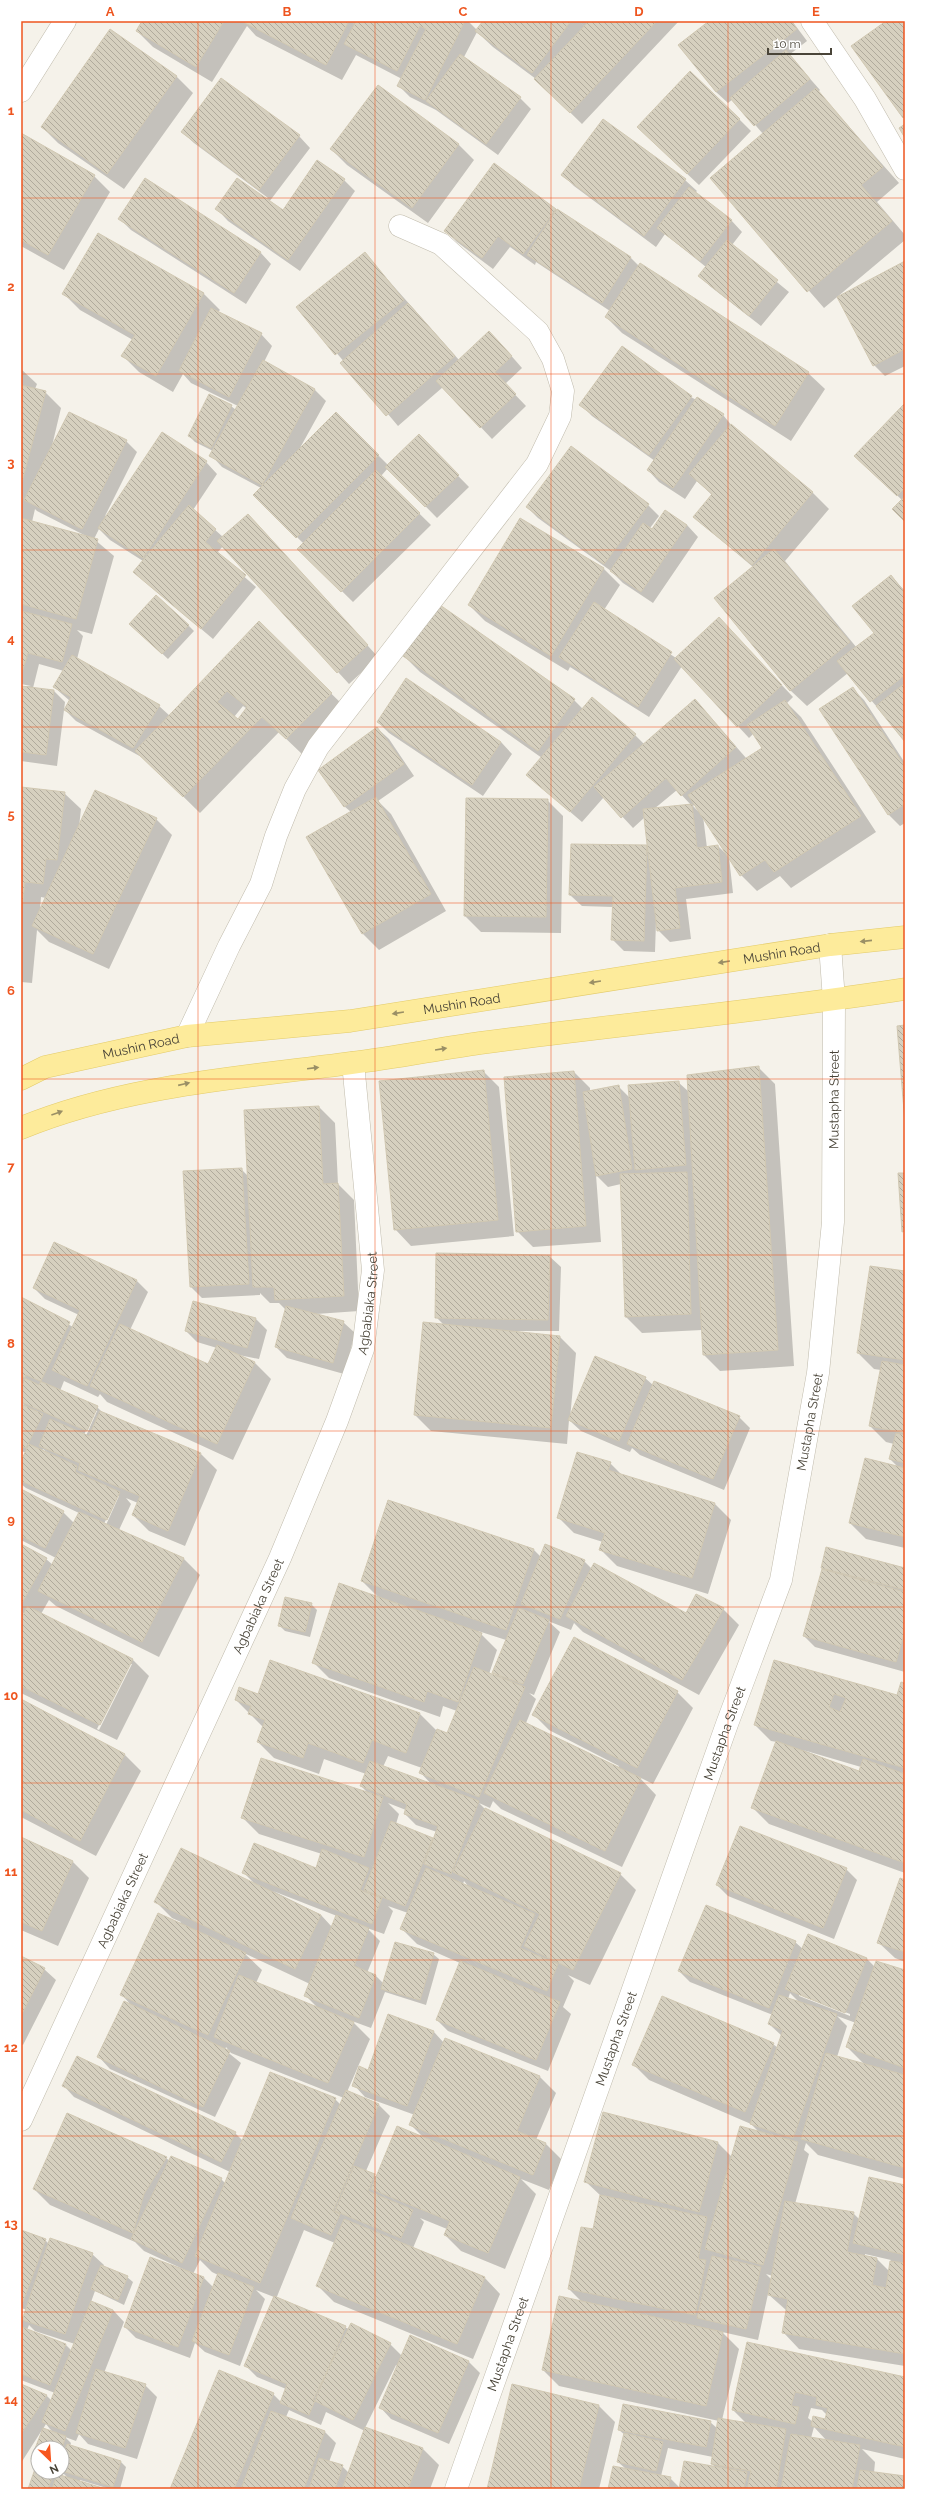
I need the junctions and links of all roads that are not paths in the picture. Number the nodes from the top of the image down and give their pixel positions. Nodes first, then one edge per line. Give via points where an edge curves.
1 (65, 21) edge
2 (812, 21) edge
3 (21, 91) edge
4 (905, 169) edge
5 (400, 226) dead end
6 (905, 937) edge
7 (830, 945) junction
8 (905, 989) edge
9 (834, 1000) junction
10 (187, 1036) junction
11 (353, 1063) junction
12 (21, 1079) edge
13 (21, 1128) edge
14 (21, 2120) edge
15 (456, 2489) edge

1 - 3 street
2 - 4 street via 865,99
5 - 10 street via 441,244 538,332 553,359 563,391 560,416 537,464 318,748 294,789 261,884
6 -> 7 main road, Mushin Road
7 - 9 street, Mustapha Street
7 -> 10 main road, Mushin Road via 350,1021
8 - 9 main road
11 -> 9 main road via 479,1043
9 - 15 street, Mustapha Street via 833,1222 818,1373 781,1580 724,1731
10 - 12 main road, Mushin Road via 46,1067
13 -> 11 main road via 62,1112 192,1082
11 - 14 street, Agbabiaka Street via 373,1270 363,1349 337,1421 280,1558

